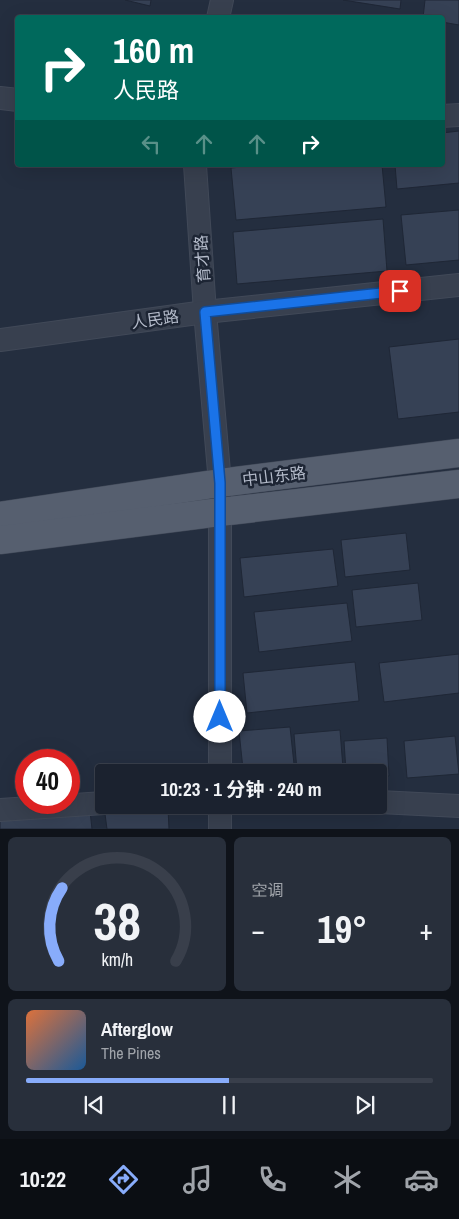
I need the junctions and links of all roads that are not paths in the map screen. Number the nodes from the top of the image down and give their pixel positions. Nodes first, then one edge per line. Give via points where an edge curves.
1 (222, 0) edge
2 (219, 15) edge
3 (0, 98) edge
4 (15, 100) edge
5 (459, 115) edge
6 (445, 116) edge
7 (195, 167) edge
8 (459, 285) edge
9 (205, 312) junction
10 (0, 340) edge
11 (459, 453) edge
12 (220, 483) junction
13 (459, 484) edge
14 (220, 512) junction
15 (0, 516) edge
16 (0, 540) edge
17 (220, 764) edge
18 (387, 802) edge
19 (95, 804) edge
20 (459, 806) edge
21 (0, 810) edge
22 (220, 814) edge
23 (220, 829) edge

1 - 2 street
3 - 4 street
5 - 6 street
7 - 9 street, 育才路
8 - 9 street, 人民路
9 - 10 street, 人民路
9 - 12 street, 育才路
11 - 12 main road, 中山东路
12 - 14 street, 育才路
12 - 15 main road, 中山东路
13 - 14 main road, 中山东路
14 - 16 main road, 中山东路
14 - 17 street, 育才路
18 - 20 street
19 - 21 street
22 - 23 street

